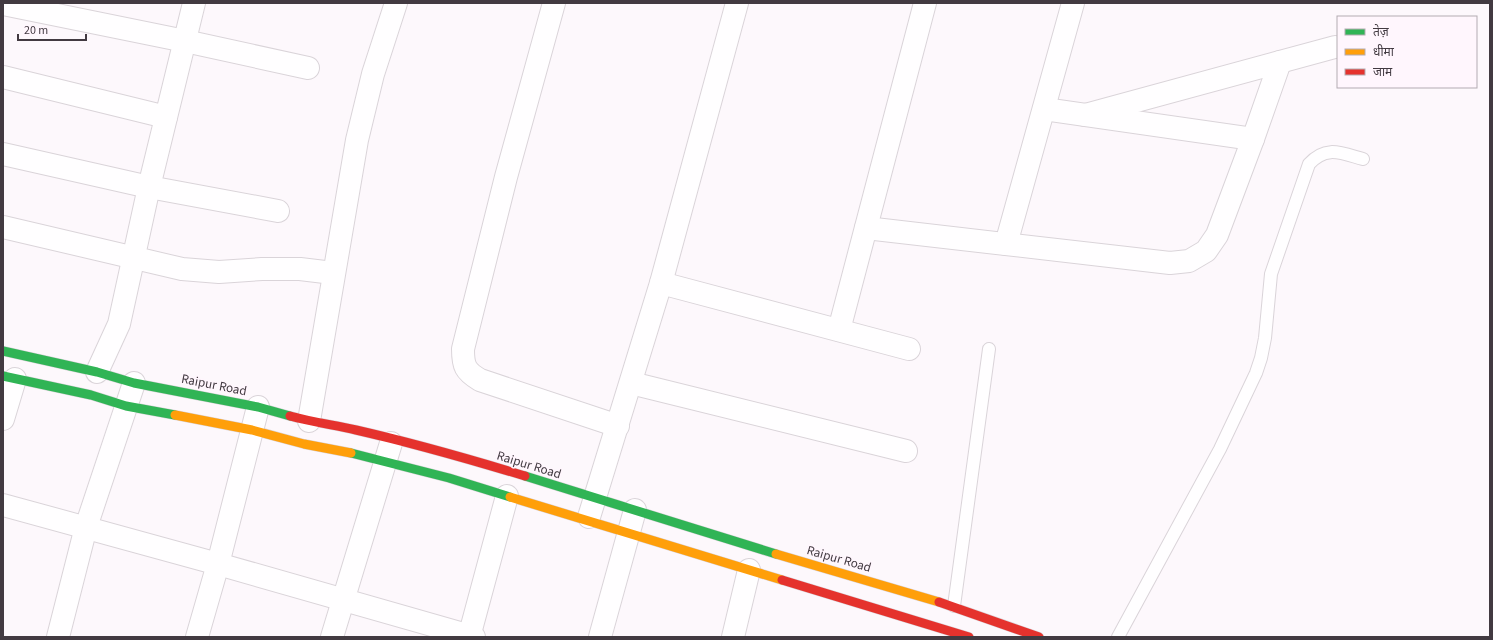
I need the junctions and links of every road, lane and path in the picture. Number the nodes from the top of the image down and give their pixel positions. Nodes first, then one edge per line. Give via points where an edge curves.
1 (194, 3) edge
2 (396, 3) edge
3 (554, 3) edge
4 (737, 3) edge
5 (925, 3) edge
6 (1073, 3) edge
7 (3, 4) edge
8 (54, 9) edge
9 (185, 41) junction
10 (1335, 47) dead end
11 (1280, 62) junction
12 (308, 68) dead end
13 (3, 77) edge
14 (1044, 109) junction
15 (1086, 115) junction
16 (166, 117) junction
17 (1253, 139) junction
18 (3, 154) edge
19 (1364, 159) dead end
20 (149, 187) junction
21 (278, 211) dead end
22 (3, 227) edge
23 (866, 228) junction
24 (1006, 244) junction
25 (134, 258) junction
26 (333, 273) junction
27 (661, 283) junction
28 (839, 330) junction
29 (908, 348) dead end
30 (989, 349) dead end
31 (3, 351) edge
32 (97, 372) junction
33 (9, 377) edge
34 (134, 383) junction
35 (631, 383) junction
36 (126, 406) junction
37 (258, 407) junction
38 (3, 419) edge
39 (310, 421) junction
40 (618, 426) junction
41 (252, 430) junction
42 (392, 440) junction
43 (906, 451) dead end
44 (385, 462) junction
45 (507, 496) junction
46 (594, 498) junction
47 (3, 505) edge
48 (634, 510) junction
49 (588, 521) junction
50 (86, 527) junction
51 (628, 533) junction
52 (218, 564) junction
53 (748, 570) junction
54 (342, 600) junction
55 (954, 606) junction
56 (913, 607) junction
57 (58, 637) edge
58 (197, 637) edge
59 (332, 637) edge
60 (471, 637) edge
61 (600, 637) edge
62 (733, 637) edge
63 (969, 637) edge
64 (1039, 637) edge
65 (1118, 637) edge

1 - 9 street
2 - 26 street via 373,74 356,140
3 - 40 street via 504,184 463,349 463,363 469,374 480,380
4 - 27 street
5 - 23 street
6 - 14 street
7 - 8 street
8 - 9 street
9 - 12 street
9 - 16 street
10 - 11 street
11 - 15 street
11 - 17 street
13 - 16 street
14 - 15 street
14 - 24 street
15 - 17 street
16 - 20 street
17 - 24 street via 1217,234 1206,251 1189,261 1170,263
18 - 20 street
19 - 65 lane via 1325,152 1316,156 1309,164 1271,274 1265,338 1256,373 1216,456
20 - 21 street
20 - 25 street
22 - 25 street
23 - 24 street
23 - 28 street
25 - 26 street via 189,270 219,272 300,269
25 - 32 street via 119,324
26 - 39 street
27 - 28 street
27 - 35 street
28 - 29 street
30 - 55 lane
31 - 32 main road, Raipur Road
32 - 34 main road, Raipur Road
33 - 36 main road, Raipur Road via 92,395
33 - 38 street
34 - 36 street
34 - 37 main road, Raipur Road
35 - 40 street
35 - 43 street
36 - 41 main road, Raipur Road
36 - 50 street
37 - 39 main road, Raipur Road
37 - 41 street
39 - 42 main road, Raipur Road
40 - 46 street
41 - 44 main road, Raipur Road
41 - 52 street
42 - 44 street
42 - 46 main road, Raipur Road via 456,455
44 - 45 main road, Raipur Road
44 - 54 street
45 - 49 main road, Raipur Road
45 - 60 street
46 - 48 main road, Raipur Road
46 - 49 street
47 - 50 street
48 - 51 street
48 - 56 main road, Raipur Road via 754,548
49 - 51 main road, Raipur Road
50 - 52 street
50 - 57 street
51 - 53 main road, Raipur Road
51 - 61 street
52 - 54 street
52 - 58 street
53 - 56 main road, Raipur Road
53 - 62 street
54 - 59 street
54 - 60 street
55 - 56 main road, Raipur Road
55 - 64 main road, Raipur Road
56 - 63 main road, Raipur Road

